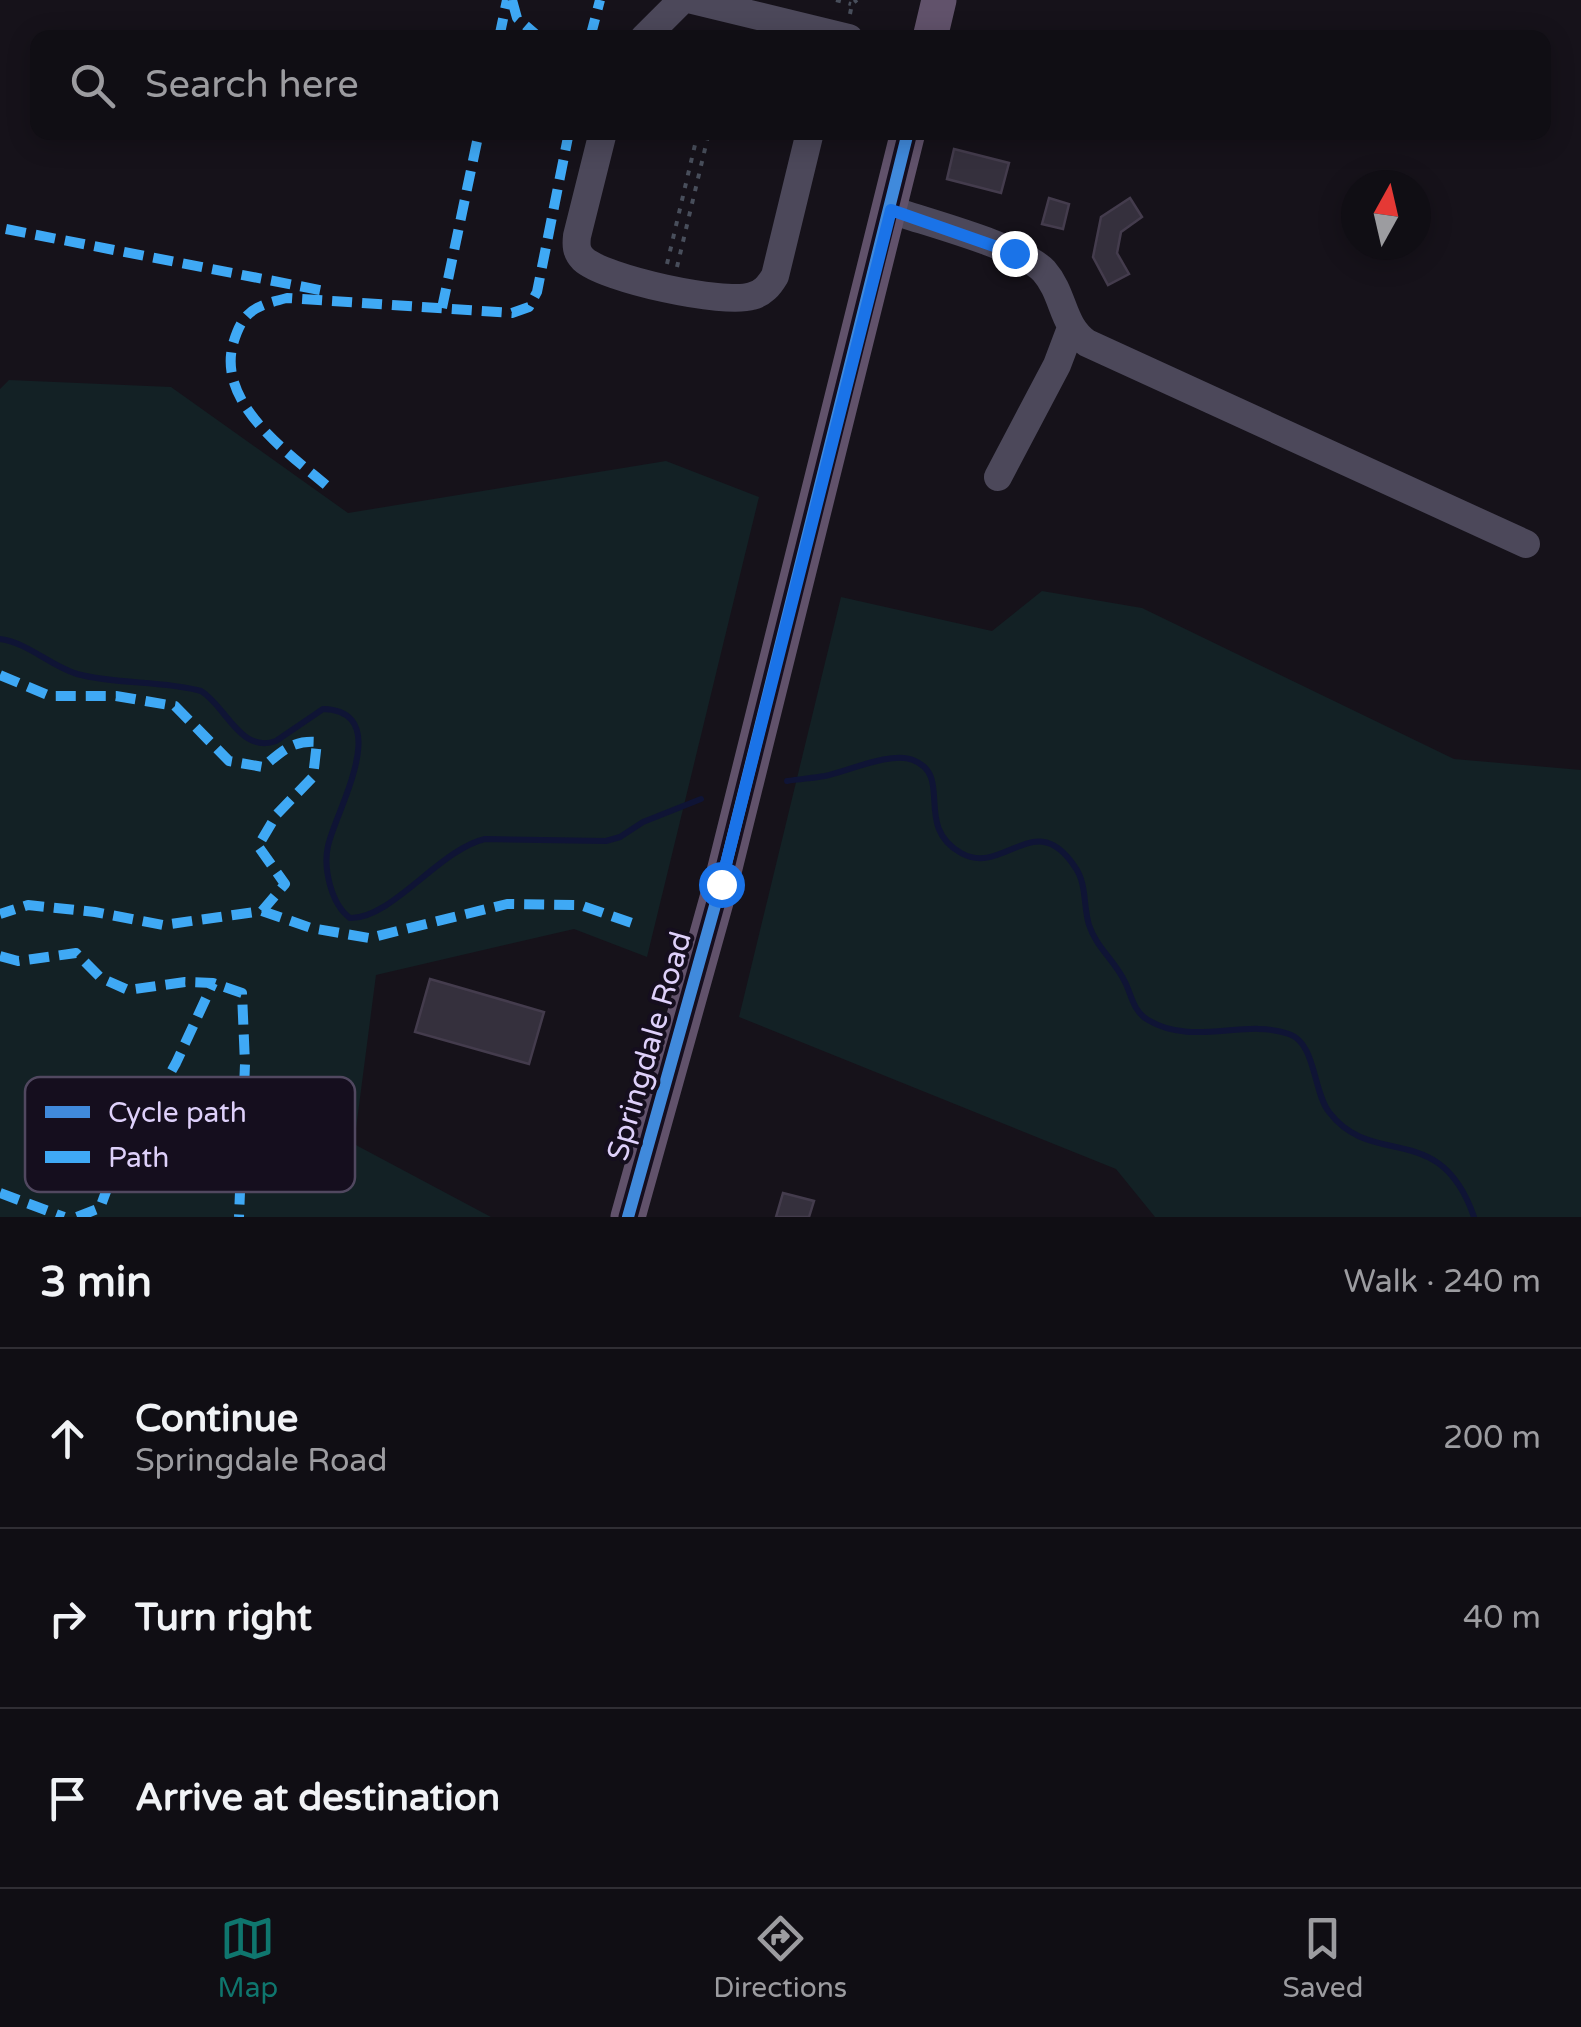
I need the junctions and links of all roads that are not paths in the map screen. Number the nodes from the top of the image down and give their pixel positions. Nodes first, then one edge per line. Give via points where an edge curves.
1 (682, 0) edge
2 (692, 0) edge
3 (939, 0) edge
4 (637, 30) edge
5 (836, 30) edge
6 (932, 30) edge
7 (600, 140) edge
8 (808, 140) edge
9 (906, 140) edge
10 (891, 210) junction
11 (1071, 328) junction
12 (998, 477) dead end
13 (1526, 544) dead end
14 (628, 1217) edge

1 - 4 lane
2 - 5 lane
3 - 6 main road
7 - 8 lane via 577,236 583,258 624,277 733,299 763,292 775,276
9 - 10 main road, Springdale Road
10 - 11 lane via 1041,267 1061,294
10 - 14 main road, Springdale Road via 721,884
11 - 12 lane
11 - 13 lane via 1087,343

